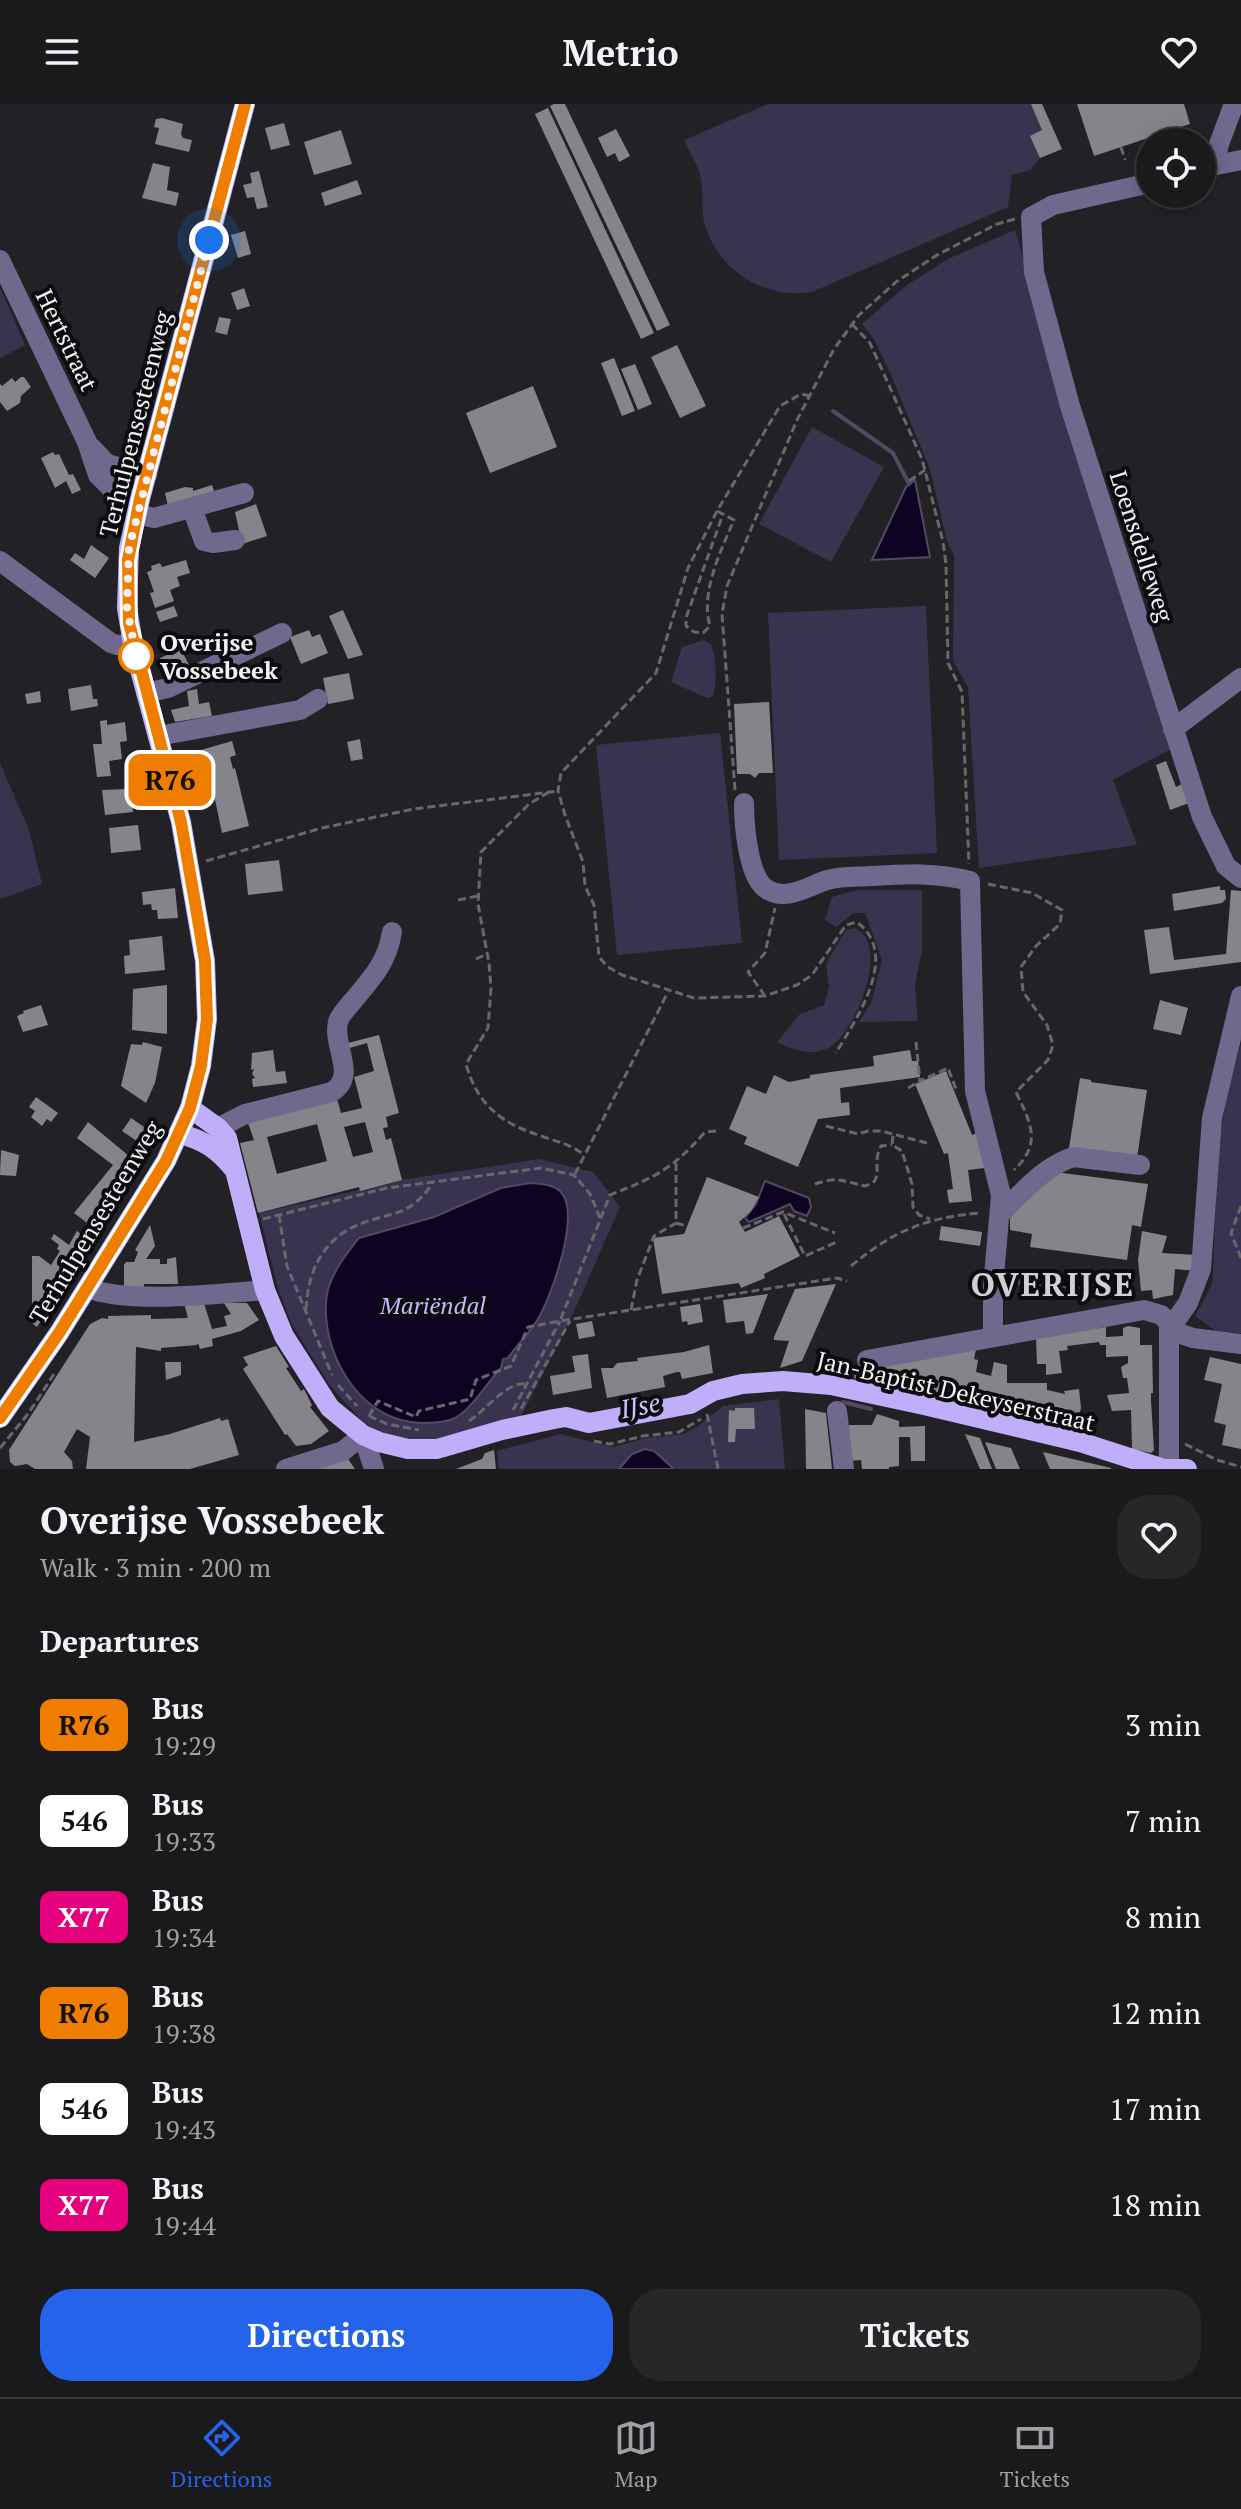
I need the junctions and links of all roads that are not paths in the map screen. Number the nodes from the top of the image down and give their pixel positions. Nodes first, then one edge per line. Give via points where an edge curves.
1 (245, 104) edge
2 (1234, 104) edge
3 (1216, 150) edge
4 (1241, 160) edge
5 (1216, 165) edge
6 (1136, 186) edge
7 (0, 260) edge
8 (87, 442) junction
9 (147, 475) junction
10 (244, 493) dead end
11 (138, 506) junction
12 (192, 508) junction
13 (235, 540) dead end
14 (0, 561) edge
15 (282, 633) dead end
16 (133, 644) junction
17 (1241, 678) edge
18 (146, 693) junction
19 (318, 699) dead end
20 (1173, 729) junction
21 (158, 736) junction
22 (744, 803) road end
23 (1241, 878) edge
24 (392, 932) dead end
25 (1241, 996) edge
26 (190, 1108) junction
27 (218, 1128) junction
28 (180, 1134) junction
29 (1140, 1165) dead end
30 (233, 1168) junction
31 (1001, 1213) junction
32 (88, 1288) junction
33 (265, 1290) junction
34 (1170, 1328) junction
35 (993, 1337) junction
36 (1241, 1344) edge
37 (867, 1360) road end
38 (837, 1411) dead end
39 (0, 1418) edge
40 (366, 1422) junction
41 (286, 1469) edge
42 (374, 1469) edge
43 (844, 1469) edge
44 (1164, 1469) edge
45 (1187, 1469) edge

1 - 9 main road, Terhulpensesteenweg
2 - 3 street
4 - 5 street
6 - 20 street, Loensdelleweg via 1065,202 1031,217 1034,272 1070,406
7 - 8 street, Hertstraat
8 - 9 street, Hertstraat via 107,464
8 - 11 street, Hertstraat via 104,483
9 - 11 main road, Terhulpensesteenweg
10 - 12 street
11 - 12 street via 154,518
11 - 16 main road, Terhulpensesteenweg via 127,585
12 - 13 street via 204,541
14 - 16 street via 111,643
15 - 18 street via 168,688
16 - 18 main road, Terhulpensesteenweg
17 - 20 street
18 - 21 main road, Terhulpensesteenweg
19 - 21 street via 300,710
20 - 23 street, Loensdelleweg via 1202,817 1226,866
21 - 26 main road, Terhulpensesteenweg via 181,822 205,961 207,1019
22 - 31 street via 756,878 778,894 838,878 923,873 970,881 975,1091 1000,1183
24 - 27 street via 383,962 340,1018 345,1075 340,1086 245,1114
25 - 34 street via 1212,1118 1201,1269 1188,1303
26 - 27 main road
26 - 28 main road, Terhulpensesteenweg
27 - 30 main road, Jan-Baptist Dekeyserstraat via 231,1150
28 - 30 main road via 217,1149
28 - 32 main road, Terhulpensesteenweg
29 - 31 street via 1063,1160
30 - 33 main road, Jan-Baptist Dekeyserstraat
31 - 35 street
32 - 33 street via 112,1295
32 - 39 main road, Terhulpensesteenweg
33 - 40 main road, Jan-Baptist Dekeyserstraat via 284,1336 330,1408
34 - 35 street via 1161,1315 1144,1310
34 - 36 street via 1193,1338
34 - 44 street via 1169,1457
35 - 37 street
38 - 43 street
40 - 41 street via 343,1451
40 - 42 street
40 - 44 main road, Jan-Baptist Dekeyserstraat via 394,1447 423,1451 566,1417 589,1423 675,1407 742,1384 822,1380 1080,1442
44 - 45 main road, Jan-Baptist Dekeyserstraat

